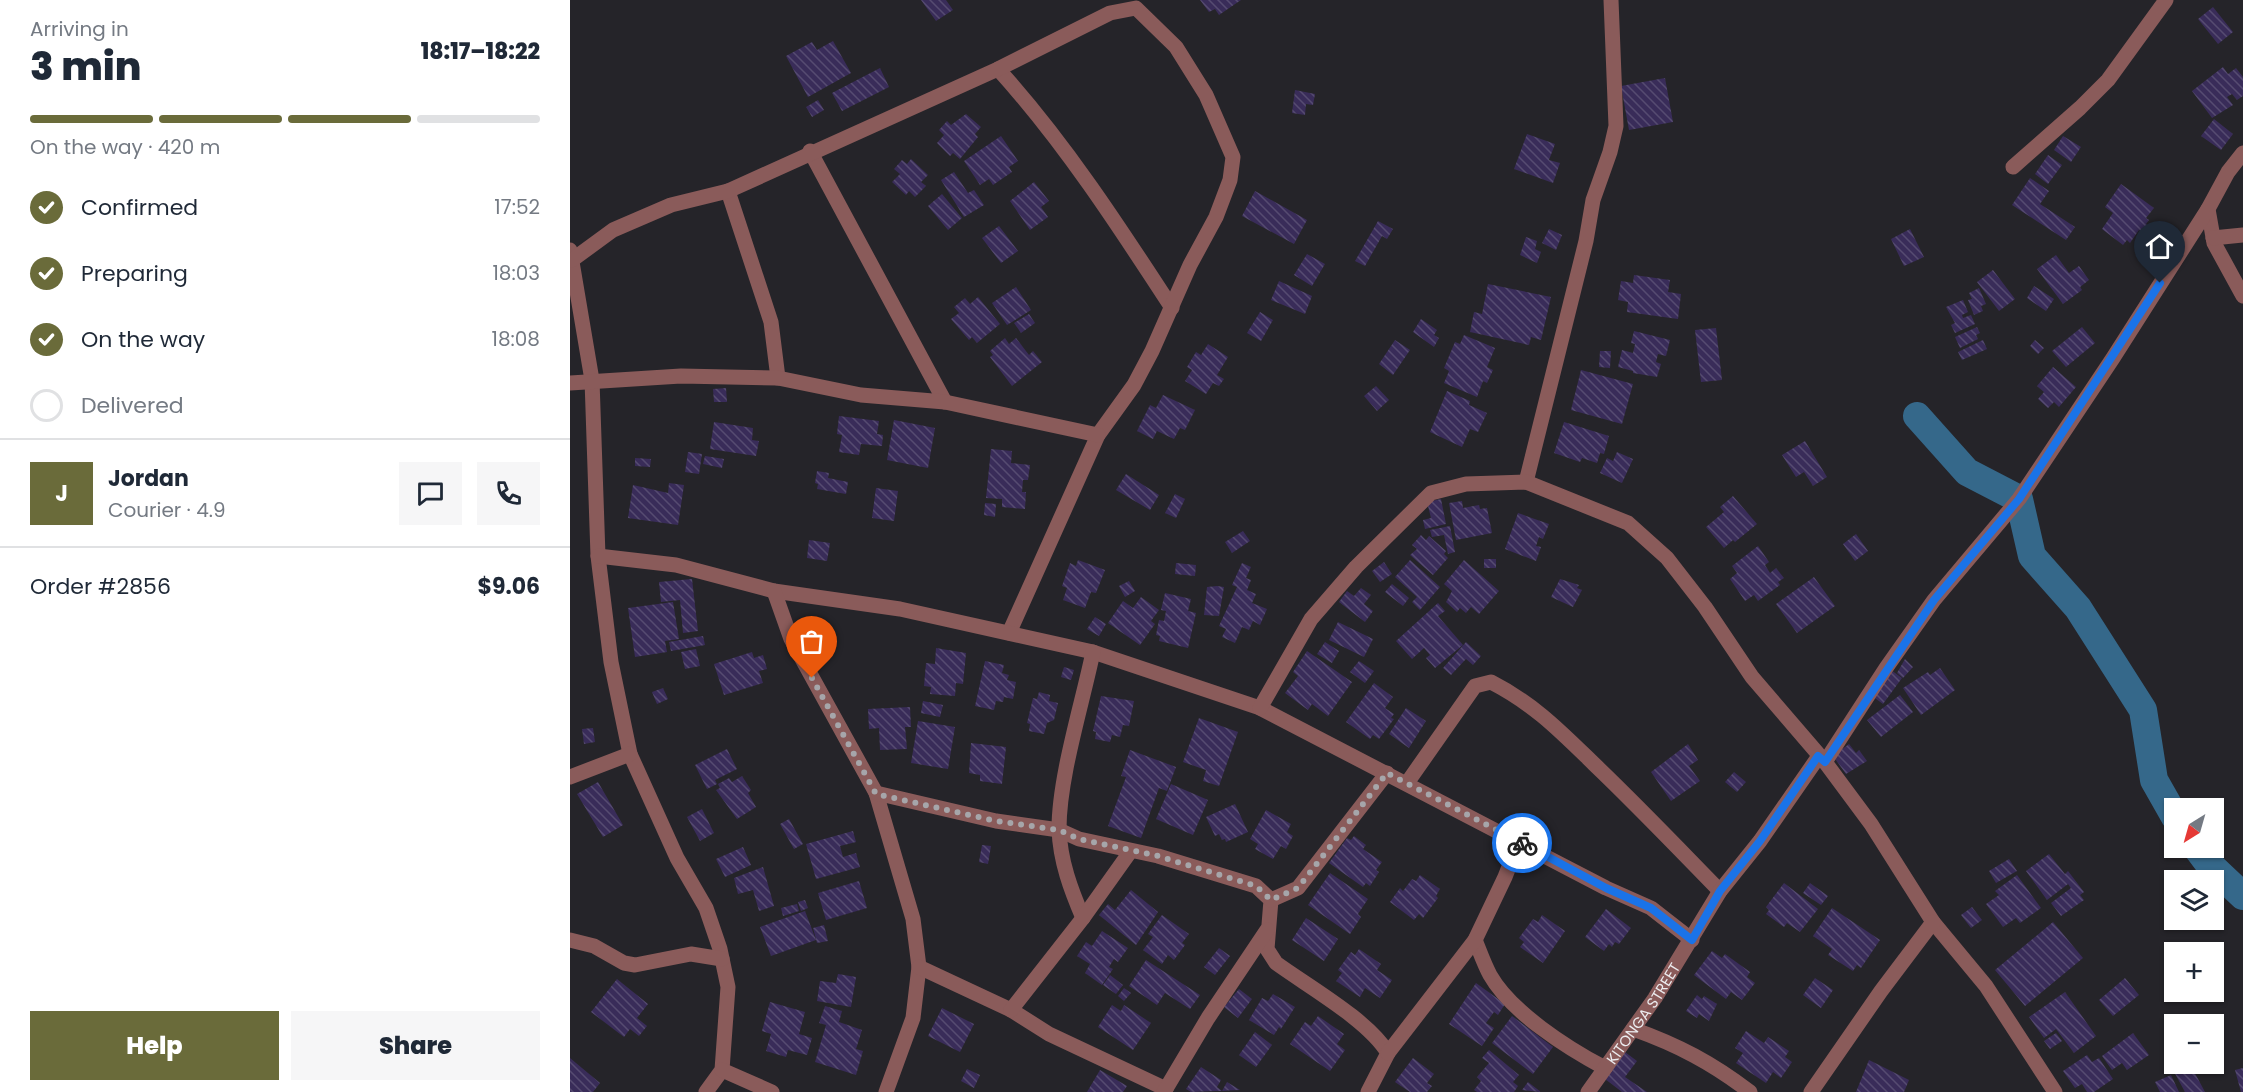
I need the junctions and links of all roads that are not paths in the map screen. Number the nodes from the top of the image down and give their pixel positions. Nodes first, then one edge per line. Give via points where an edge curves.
1 (1611, 0) edge
2 (2166, 0) edge
3 (998, 69) junction
4 (810, 152) junction
5 (2243, 153) edge
6 (2013, 167) dead end
7 (728, 191) junction
8 (2208, 209) junction
9 (2243, 235) edge
10 (2213, 238) junction
11 (571, 255) edge
12 (2243, 296) edge
13 (1172, 308) junction
14 (778, 378) junction
15 (592, 380) junction
16 (570, 383) edge
17 (945, 402) junction
18 (1098, 435) junction
19 (1526, 482) junction
20 (598, 556) junction
21 (774, 591) junction
22 (1009, 633) junction
23 (1093, 652) junction
24 (1260, 708) junction
25 (630, 754) junction
26 (1822, 759) junction
27 (1387, 773) junction
28 (570, 777) edge
29 (1407, 783) junction
30 (876, 794) junction
31 (1059, 830) junction
32 (1519, 841) junction
33 (1130, 852) junction
34 (1720, 891) junction
35 (1271, 900) junction
36 (1083, 918) junction
37 (1933, 922) junction
38 (1268, 929) junction
39 (570, 940) edge
40 (1475, 940) junction
41 (1692, 940) junction
42 (722, 959) junction
43 (919, 967) junction
44 (1011, 1010) junction
45 (1632, 1029) junction
46 (1388, 1053) junction
47 (1605, 1068) junction
48 (722, 1070) junction
49 (1165, 1090) edge
50 (1814, 1091) edge
51 (706, 1092) edge
52 (772, 1092) edge
53 (886, 1092) edge
54 (1368, 1092) edge
55 (1588, 1092) edge
56 (1750, 1092) edge
57 (2055, 1092) edge

1 - 19 street via 1616,126 1593,200
2 - 6 street via 2108,80
3 - 4 street
3 - 13 street via 1076,163
3 - 13 street via 1110,13 1136,8 1176,47 1206,96 1233,157 1230,180 1216,217
4 - 7 street
4 - 17 street
5 - 8 street, KITONGA STREET
7 - 11 street via 671,205 613,230
7 - 14 street via 771,322
8 - 10 street
8 - 26 street, KITONGA STREET via 2019,499 1934,600
9 - 10 street
10 - 12 street
11 - 15 street
13 - 18 street via 1134,385
14 - 15 street via 681,376
14 - 17 street via 861,395
15 - 16 street
15 - 20 street
17 - 18 street
18 - 22 street
19 - 24 street via 1447,487 1420,502 1311,619
19 - 26 street via 1628,524 1667,558 1752,678
20 - 21 street via 676,565
20 - 25 street via 611,662
21 - 22 street via 900,609
21 - 30 street via 791,639
22 - 23 street
23 - 24 street
23 - 31 street via 1062,793
24 - 27 street
25 - 28 street
25 - 42 street via 677,858 706,908
26 - 34 street, KITONGA STREET
26 - 37 street via 1871,824
27 - 29 street
27 - 35 street via 1298,888
29 - 32 street
29 - 34 street via 1475,686 1491,682 1522,698 1548,719
30 - 31 street via 996,821
30 - 43 street via 913,919
31 - 33 street
31 - 36 street via 1066,876
32 - 40 street
32 - 41 street via 1651,908
33 - 35 street via 1158,856 1256,886
33 - 36 street
34 - 41 street, KITONGA STREET
35 - 38 street
36 - 44 street
37 - 50 street
37 - 57 street via 1986,986
38 - 46 street via 1267,949 1276,963 1364,1026
38 - 49 street
39 - 42 street via 594,946 635,965 691,954
40 - 46 street
40 - 47 street via 1490,976 1517,1008
41 - 45 street, KITONGA STREET
42 - 48 street via 728,987
43 - 44 street
43 - 53 street via 913,1018
44 - 49 street via 1049,1034
45 - 47 street, KITONGA STREET
45 - 56 street via 1676,1044
46 - 54 street
47 - 55 street, KITONGA STREET
48 - 51 street
48 - 52 street

